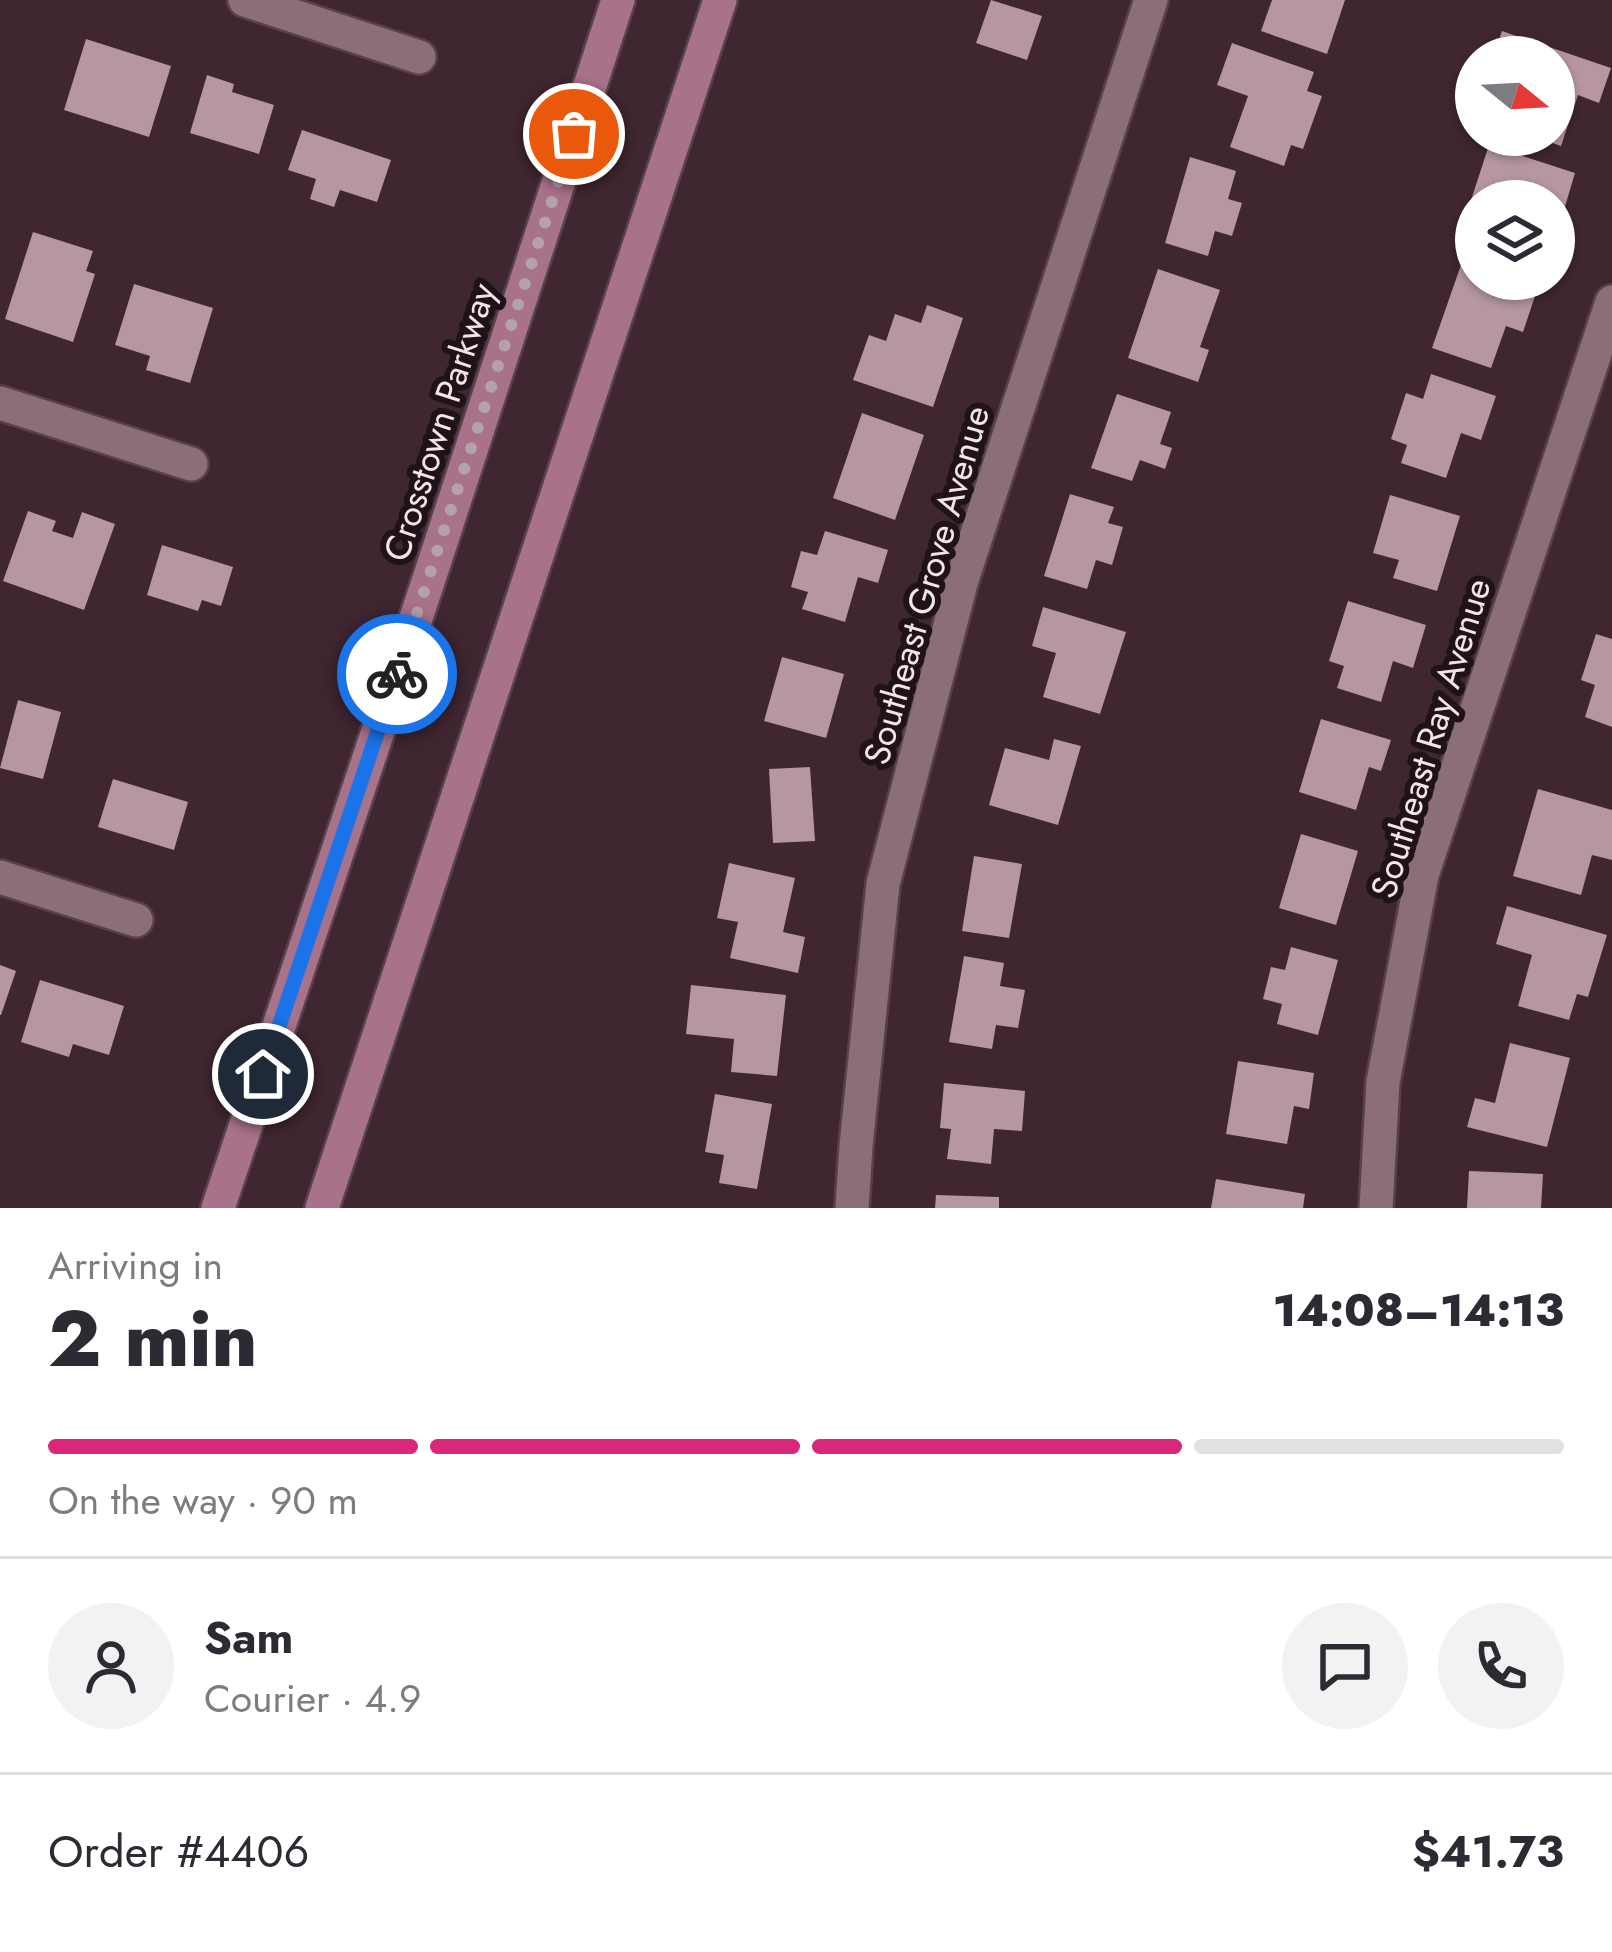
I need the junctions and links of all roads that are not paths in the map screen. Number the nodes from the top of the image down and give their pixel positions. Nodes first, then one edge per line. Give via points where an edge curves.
1 (245, 0) edge
2 (618, 0) edge
3 (721, 0) edge
4 (1151, 0) edge
5 (419, 57) dead end
6 (1612, 302) edge
7 (0, 403) edge
8 (191, 464) dead end
9 (0, 878) edge
10 (136, 920) dead end
11 (218, 1208) edge
12 (322, 1208) edge
13 (852, 1208) edge
14 (1376, 1208) edge

1 - 5 street
2 - 11 main road, Crosstown Parkway
3 - 12 main road
4 - 13 street, Southeast Grove Avenue via 961,583 883,884
6 - 14 street, Southeast Ray Avenue via 1423,875 1383,1082
7 - 8 street
9 - 10 street

